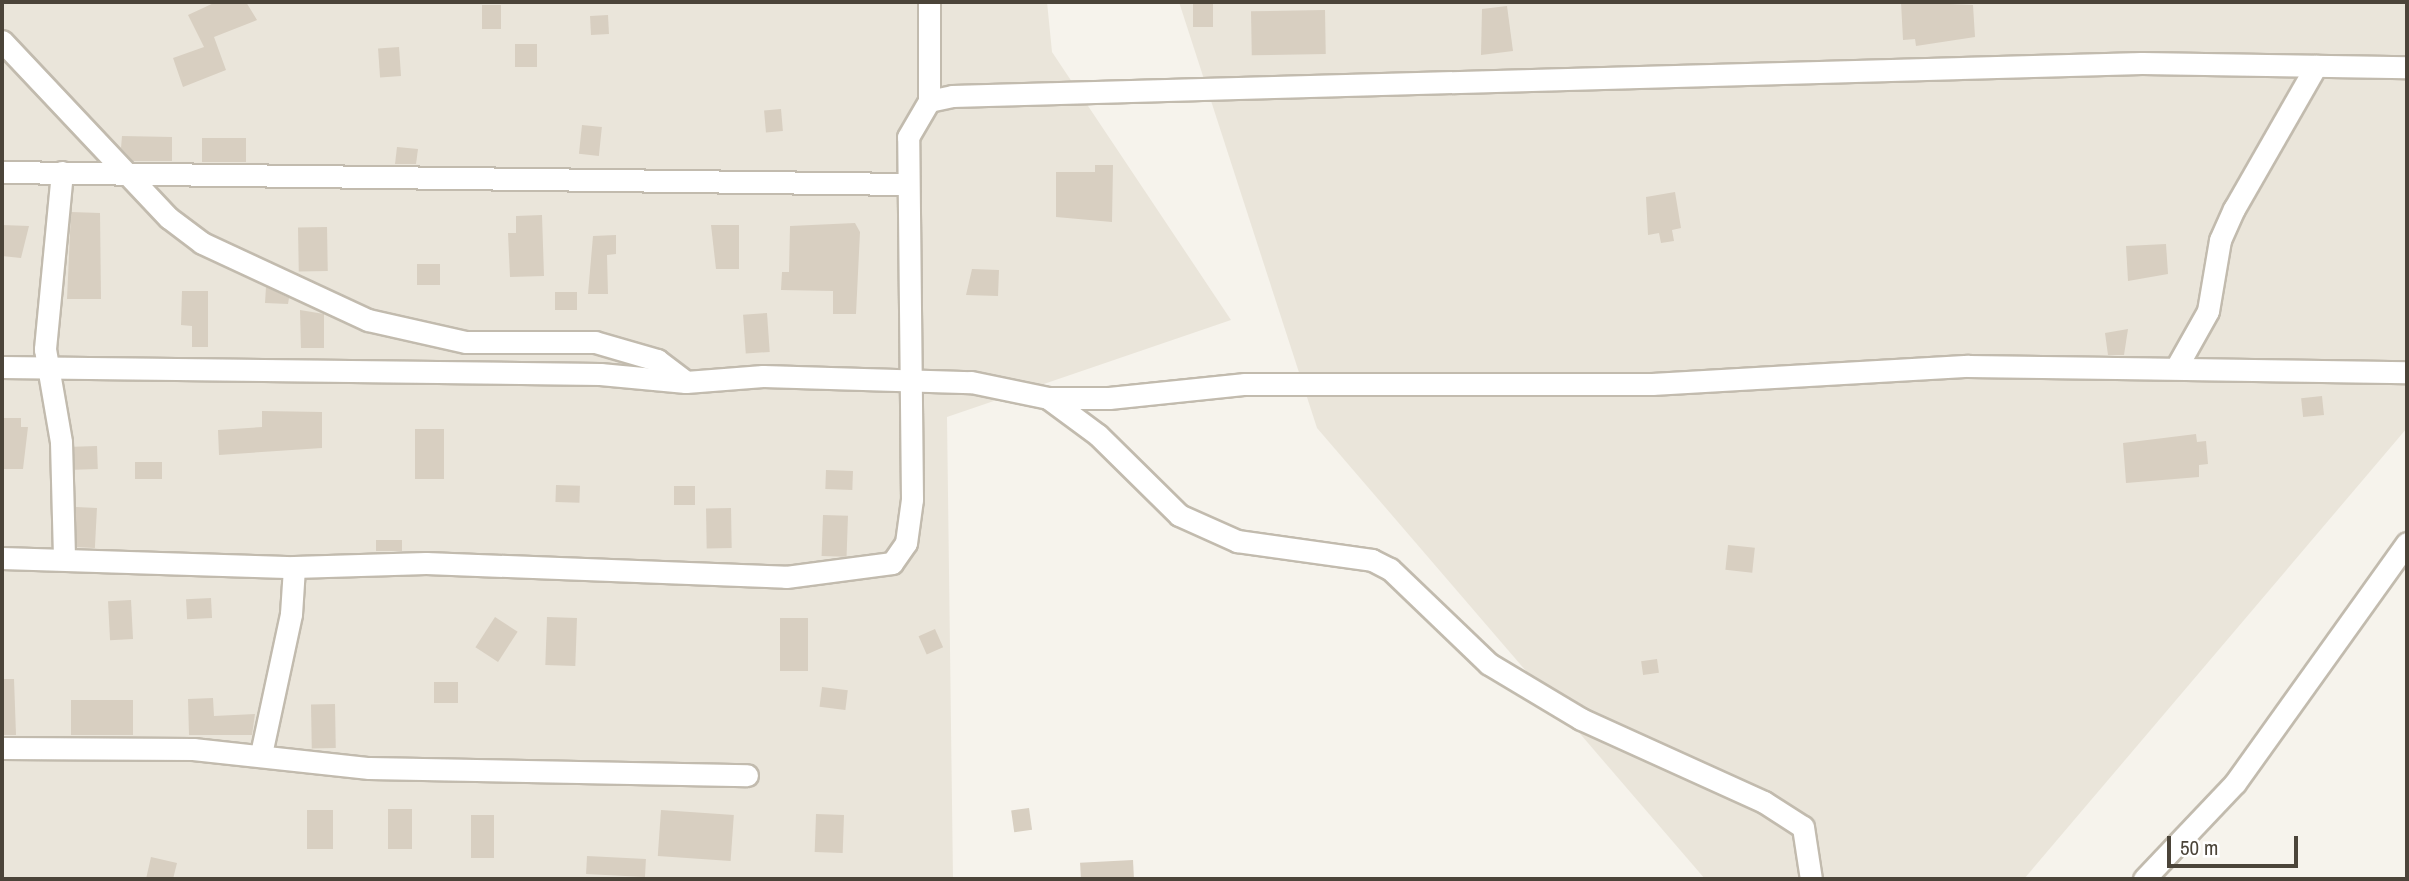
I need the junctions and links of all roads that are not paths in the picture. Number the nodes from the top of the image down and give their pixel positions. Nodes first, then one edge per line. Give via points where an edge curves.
1 (929, 2) edge
2 (2, 41) edge
3 (2316, 66) junction
4 (2407, 67) edge
5 (929, 101) junction
6 (2, 172) edge
7 (62, 172) junction
8 (130, 176) junction
9 (906, 184) junction
10 (2, 367) edge
11 (47, 368) junction
12 (2176, 368) junction
13 (2407, 372) edge
14 (909, 381) junction
15 (686, 382) junction
16 (1048, 398) junction
17 (2407, 544) edge
18 (64, 555) junction
19 (2, 558) edge
20 (294, 567) junction
21 (2, 748) edge
22 (261, 754) junction
23 (747, 775) dead end
24 (1811, 879) edge
25 (2144, 879) edge

1 - 5 street
2 - 8 street
3 - 4 street
3 - 5 street via 2142,63 1436,87 1112,90
3 - 12 street via 2234,209 2220,240 2208,311
5 - 9 street via 908,137
6 - 7 street
7 - 8 street
7 - 11 street via 46,315
8 - 9 street
8 - 15 street via 202,243 368,320 466,342 595,342 657,360
9 - 14 street
10 - 11 street
11 - 15 street via 600,374
11 - 18 street via 61,442
12 - 13 street
12 - 16 street via 1968,366 1652,384 1245,384
14 - 15 street via 763,376
14 - 16 street via 971,382
14 - 20 street via 912,499 906,543 892,563 786,577 426,563
16 - 24 street via 1098,435 1179,515 1237,541 1372,560 1489,664 1581,719 1764,802 1803,827
17 - 25 street via 2235,783
18 - 19 street
18 - 20 street
20 - 22 street via 291,614
21 - 22 street
22 - 23 street via 369,768

